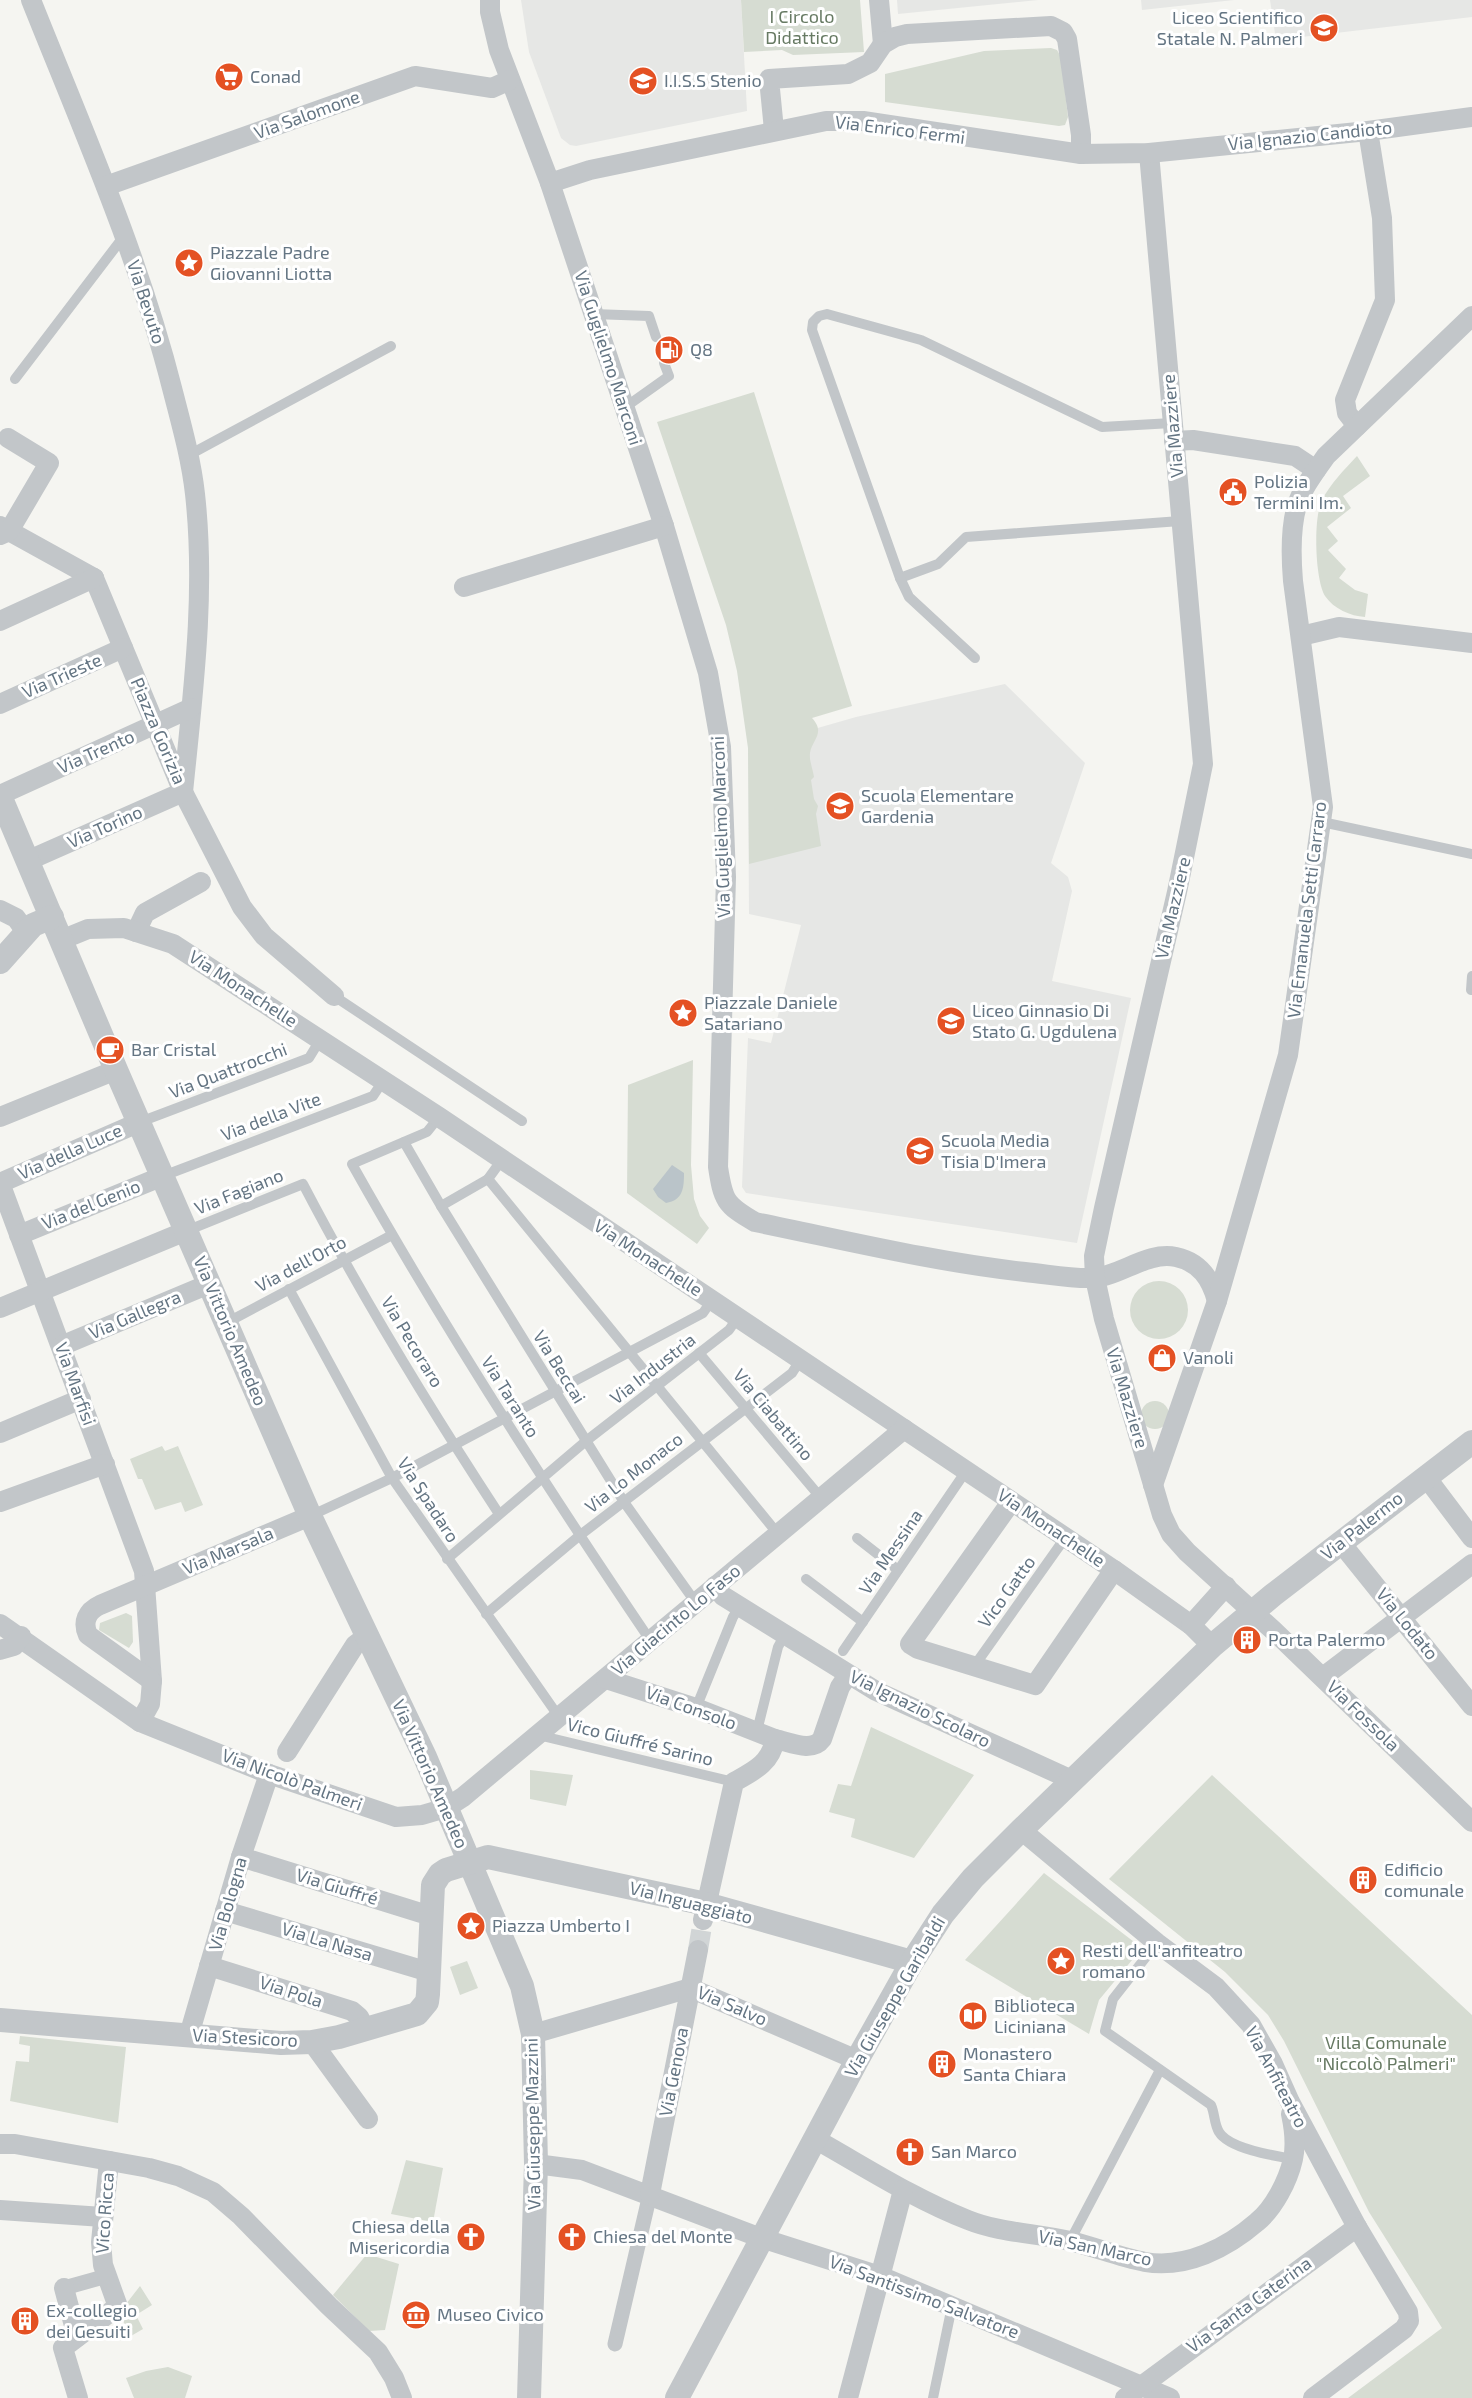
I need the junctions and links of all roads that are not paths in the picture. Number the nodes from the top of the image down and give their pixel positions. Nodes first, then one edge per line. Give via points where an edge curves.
1 (31, 0) edge
2 (490, 0) edge
3 (879, 0) edge
4 (883, 44) junction
5 (510, 80) junction
6 (1472, 117) edge
7 (774, 130) junction
8 (1368, 131) junction
9 (1149, 153) junction
10 (1081, 154) junction
11 (550, 183) junction
12 (106, 186) junction
13 (124, 236) junction
14 (594, 314) junction
15 (1472, 316) edge
16 (656, 337) dead end
17 (391, 346) dead end
18 (664, 363) dead end
19 (15, 379) dead end
20 (624, 408) junction
21 (1357, 426) junction
22 (1173, 432) junction
23 (8, 438) dead end
24 (189, 455) junction
25 (1316, 470) junction
26 (1180, 521) junction
27 (663, 525) junction
28 (3, 530) edge
29 (94, 578) junction
30 (900, 578) junction
31 (464, 587) dead end
32 (199, 619) joint
33 (0, 621) edge
34 (1301, 636) junction
35 (1472, 643) edge
36 (123, 648) junction
37 (975, 658) dead end
38 (0, 704) edge
39 (191, 708) junction
40 (154, 726) junction
41 (183, 792) junction
42 (0, 796) edge
43 (1322, 822) junction
44 (1472, 854) edge
45 (27, 861) junction
46 (201, 882) dead end
47 (0, 910) edge
48 (52, 917) junction
49 (26, 932) junction
50 (136, 932) junction
51 (61, 940) junction
52 (0, 962) edge
53 (1472, 976) edge
54 (1471, 990) edge
55 (334, 996) joint
56 (320, 1040) junction
57 (116, 1070) junction
58 (384, 1081) junction
59 (0, 1117) edge
60 (439, 1117) junction
61 (522, 1121) dead end
62 (140, 1122) junction
63 (404, 1142) junction
64 (501, 1161) junction
65 (163, 1176) junction
66 (488, 1179) junction
67 (0, 1183) edge
68 (303, 1184) joint
69 (441, 1206) junction
70 (186, 1231) junction
71 (19, 1235) junction
72 (392, 1235) junction
73 (343, 1261) junction
74 (1095, 1278) junction
75 (209, 1284) junction
76 (289, 1289) junction
77 (41, 1291) junction
78 (712, 1300) junction
79 (1216, 1301) junction
80 (0, 1308) edge
81 (738, 1317) junction
82 (226, 1323) junction
83 (61, 1346) junction
84 (629, 1353) junction
85 (699, 1353) junction
86 (801, 1359) junction
87 (657, 1387) junction
88 (555, 1391) junction
89 (81, 1399) junction
90 (745, 1408) junction
91 (1133, 1417) junction
92 (504, 1419) junction
93 (1175, 1425) junction
94 (904, 1428) junction
95 (0, 1433) edge
96 (586, 1442) junction
97 (701, 1442) junction
98 (1472, 1442) edge
99 (454, 1445) junction
100 (105, 1464) junction
101 (966, 1471) junction
102 (1426, 1477) junction
103 (392, 1478) junction
104 (541, 1478) junction
105 (1153, 1485) junction
106 (821, 1498) junction
107 (0, 1502) edge
108 (624, 1502) junction
109 (1011, 1502) junction
110 (499, 1514) junction
111 (310, 1516) junction
112 (778, 1534) junction
113 (579, 1536) junction
114 (857, 1538) dead end
115 (1472, 1538) edge
116 (1065, 1539) junction
117 (1341, 1542) junction
118 (447, 1559) junction
119 (1472, 1564) edge
120 (898, 1570) junction
121 (1114, 1570) junction
122 (806, 1579) dead end
123 (146, 1586) junction
124 (715, 1586) junction
125 (1226, 1586) junction
126 (696, 1603) junction
127 (740, 1606) junction
128 (1254, 1611) junction
129 (486, 1614) junction
130 (1402, 1617) junction
131 (1, 1621) edge
132 (863, 1622) junction
133 (1191, 1625) junction
134 (785, 1634) junction
135 (21, 1636) junction
136 (367, 1636) junction
137 (650, 1640) junction
138 (1212, 1646) junction
139 (0, 1650) edge
140 (843, 1651) dead end
141 (975, 1665) junction
142 (848, 1676) junction
143 (1323, 1677) junction
144 (606, 1679) junction
145 (152, 1681) junction
146 (1472, 1706) edge
147 (696, 1708) junction
148 (559, 1717) junction
149 (140, 1722) junction
150 (759, 1722) dead end
151 (538, 1735) junction
152 (775, 1739) junction
153 (287, 1752) dead end
154 (268, 1774) junction
155 (1072, 1780) junction
156 (735, 1782) junction
157 (446, 1808) junction
158 (1472, 1822) edge
159 (1021, 1830) junction
160 (242, 1857) junction
161 (469, 1862) junction
162 (225, 1911) junction
163 (705, 1912) junction
164 (432, 1914) junction
165 (1157, 1943) junction
166 (698, 1950) tunnel mouth
167 (912, 1962) junction
168 (209, 1966) junction
169 (429, 1972) junction
170 (690, 1988) junction
171 (0, 2020) edge
172 (365, 2029) junction
173 (533, 2034) junction
174 (189, 2035) junction
175 (312, 2042) junction
176 (857, 2060) junction
177 (1160, 2070) junction
178 (1290, 2102) junction
179 (368, 2119) dead end
180 (815, 2139) junction
181 (0, 2144) edge
182 (1293, 2159) junction
183 (109, 2161) junction
184 (536, 2164) junction
185 (903, 2190) junction
186 (650, 2194) junction
187 (0, 2210) edge
188 (103, 2217) junction
189 (1356, 2227) junction
190 (761, 2238) junction
191 (1070, 2241) junction
192 (105, 2271) junction
193 (880, 2276) junction
194 (64, 2288) joint
195 (952, 2306) junction
196 (70, 2342) junction
197 (615, 2344) dead end
198 (1141, 2384) junction
199 (78, 2398) edge
200 (402, 2398) edge
201 (529, 2398) edge
202 (677, 2398) edge
203 (848, 2398) edge
204 (933, 2398) edge
205 (1125, 2398) edge
206 (1170, 2398) edge
207 (1313, 2398) edge

1 - 12 street, Via Bevuto
2 - 5 street, Via Guglielmo Marconi via 499,50
3 - 4 street
4 - 7 street via 870,63 848,74 769,79
4 - 10 street via 907,34 1044,25 1058,28 1067,39
5 - 11 street, Via Guglielmo Marconi
5 - 12 street, Via Salomone via 492,88 414,76
6 - 8 street, Via Ignazio Candioto
7 - 10 street, Via Enrico Fermi via 846,120
7 - 11 street, Via Enrico Fermi via 590,170
8 - 9 street, Via Ignazio Candioto
8 - 21 street via 1382,218 1384,300 1345,400 1347,413
9 - 10 street, Via Enrico Fermi
9 - 22 street, Via Mazziere
11 - 14 street, Via Guglielmo Marconi
12 - 13 street, Via Bevuto
13 - 19 lane
13 - 24 street, Via Bevuto via 159,339
14 - 16 lane via 649,316
14 - 20 street, Via Guglielmo Marconi
15 - 21 street, Via Emanuela Setti Carraro
17 - 24 lane
18 - 20 lane via 669,376
20 - 27 street, Via Guglielmo Marconi
21 - 25 street, Via Emanuela Setti Carraro
22 - 25 street via 1193,440 1296,456
22 - 26 street, Via Mazziere
22 - 30 lane via 1102,427 921,340 827,314 819,316 812,330
23 - 28 street via 49,463
24 - 32 street, Via Bevuto via 195,495
25 - 34 street, Via Emanuela Setti Carraro via 1297,506 1291,556
26 - 30 lane via 966,537 938,564
26 - 74 street, Via Mazziere via 1203,764 1094,1256
27 - 31 street
27 - 74 street, Via Guglielmo Marconi via 708,673 721,747 726,877 718,1167 728,1204 754,1222 985,1268
28 - 29 street
29 - 33 street
29 - 36 street, Piazza Gorizia
30 - 37 lane via 909,597
32 - 39 street, Piazza Gorizia
34 - 35 street via 1339,627
34 - 43 street, Via Emanuela Setti Carraro
36 - 38 street, Via Trieste
36 - 40 street, Piazza Gorizia
39 - 40 street, Via Trento
39 - 41 street, Piazza Gorizia
40 - 41 street, Piazza Gorizia
40 - 42 street, Via Trento
41 - 45 street, Via Torino
41 - 55 street via 242,908 264,936
42 - 45 street, Via Vittorio Amedeo
43 - 44 lane
43 - 79 street, Via Emanuela Setti Carraro via 1288,1055
45 - 48 street, Via Vittorio Amedeo
46 - 50 street via 145,913
47 - 49 street via 15,918
48 - 49 street
48 - 51 street, Via Vittorio Amedeo
49 - 52 street
50 - 51 street, Via Monachelle via 124,928 88,929
50 - 56 street, Via Monachelle via 173,944
51 - 57 street, Via Vittorio Amedeo
53 - 54 lane
55 - 61 lane
56 - 58 street, Via Monachelle
56 - 62 lane, Via Quattrocchi via 309,1058
57 - 59 street
57 - 62 street, Via Vittorio Amedeo
58 - 60 street, Via Monachelle
58 - 65 lane, Via della Vite via 373,1096
60 - 63 lane via 427,1132
60 - 64 street, Via Monachelle
62 - 65 street, Via Vittorio Amedeo
62 - 67 street, Via della Luce
63 - 69 lane, Via Beccai
63 - 72 lane, Via Taranto via 352,1164
64 - 66 lane
64 - 78 street, Via Monachelle
65 - 70 street, Via Vittorio Amedeo
65 - 71 street, Via del Genio
66 - 69 lane
66 - 84 lane
67 - 71 street, Via Marfisi
68 - 70 lane, Via Fagiano
68 - 73 lane, Via Pecoraro
69 - 88 lane, Via Beccai
70 - 75 street, Via Vittorio Amedeo
70 - 77 street
71 - 77 street, Via Marfisi
72 - 73 lane, Via dell'Orto
72 - 92 lane, Via Taranto
73 - 76 lane, Via dell'Orto
73 - 99 lane, Via Pecoraro
74 - 79 street via 1158,1257 1175,1256 1203,1271
74 - 91 street, Via Mazziere
75 - 82 street, Via Vittorio Amedeo
75 - 83 street, Via Gallegra
76 - 82 lane, Via dell'Orto
76 - 103 lane, Via Spadaro
77 - 80 street
77 - 83 street, Via Marfisi
78 - 81 street, Via Monachelle
78 - 84 lane via 703,1313
79 - 93 street, Via Emanuela Setti Carraro
81 - 85 lane, Via Industria via 729,1330
81 - 86 street, Via Monachelle
82 - 111 street, Via Vittorio Amedeo
83 - 89 street, Via Marfisi
84 - 87 lane
84 - 88 lane
85 - 87 lane, Via Industria
85 - 90 lane, Via Ciabattino
86 - 90 lane, Via Lo Monaco via 792,1372
86 - 94 street, Via Monachelle
87 - 96 lane, Via Industria
87 - 97 lane
88 - 92 lane
88 - 96 lane, Via Beccai
89 - 95 street
89 - 100 street, Via Marfisi
90 - 97 lane, Via Lo Monaco
90 - 106 lane, Via Ciabattino
91 - 93 street via 1141,1431 1154,1437 1167,1434
91 - 105 street, Via Mazziere
92 - 99 lane
92 - 104 lane, Via Taranto
93 - 105 street, Via Emanuela Setti Carraro
94 - 101 street, Via Monachelle
94 - 106 street, Via Giacinto Lo Faso
96 - 104 lane, Via Industria
96 - 108 lane, Via Beccai
97 - 108 lane, Via Lo Monaco
97 - 112 lane
98 - 102 street, Via Palermo
99 - 103 lane
99 - 110 lane, Via Pecoraro
100 - 107 street
100 - 123 street, Via Marfisi
101 - 109 street, Via Monachelle
101 - 120 lane, Via Messina
102 - 115 street
102 - 117 street, Via Palermo
103 - 111 lane
103 - 118 lane, Via Spadaro
104 - 110 lane, Via Industria
104 - 113 lane, Via Taranto
105 - 125 street, Via Mazziere via 1171,1534
106 - 112 street, Via Giacinto Lo Faso
108 - 113 lane, Via Lo Monaco
108 - 126 lane, Via Beccai
109 - 116 street, Via Monachelle
109 - 141 street via 910,1644
110 - 118 lane, Via Industria
111 - 123 street, Via Marsala
111 - 136 street, Via Vittorio Amedeo
112 - 124 street, Via Giacinto Lo Faso
113 - 129 lane, Via Lo Monaco
113 - 137 lane, Via Taranto
114 - 120 lane
116 - 121 street, Via Monachelle
116 - 141 lane, Vico Gatto
117 - 128 street, Via Palermo
117 - 130 street, Via Lodato
118 - 129 lane, Via Spadaro
119 - 130 street
120 - 132 lane, Via Messina
121 - 133 street, Via Monachelle
121 - 141 street via 1035,1685
122 - 132 lane
123 - 145 street, Via Marfisi
123 - 145 street, Via Marsala via 94,1608 89,1612 85,1630 93,1640
124 - 126 street, Via Giacinto Lo Faso
124 - 127 street, Via Ignazio Scolaro
125 - 128 street, Via Mazziere
125 - 133 street
126 - 137 street, Via Giacinto Lo Faso
127 - 134 street, Via Ignazio Scolaro
127 - 147 lane
128 - 138 street, Via Giuseppe Garibaldi
128 - 143 street, Via Fossola
129 - 148 lane, Via Spadaro
130 - 143 street
130 - 146 street, Via Lodato
131 - 135 street, Via Nicolò Palmeri
132 - 140 lane, Via Messina
133 - 138 street, Via Monachelle
134 - 142 street, Via Ignazio Scolaro
134 - 150 lane via 778,1647
135 - 139 street via 14,1646
135 - 149 street, Via Nicolò Palmeri
136 - 153 street via 355,1645
136 - 157 street, Via Vittorio Amedeo
137 - 144 street, Via Giacinto Lo Faso
138 - 155 street, Via Giuseppe Garibaldi
142 - 152 street, Via Consolo via 818,1744 811,1747
142 - 155 street, Via Ignazio Scolaro
143 - 158 street, Via Fossola
144 - 147 street, Via Consolo
144 - 148 street, Via Giacinto Lo Faso
145 - 149 street, Via Marfisi via 150,1704
147 - 152 street, Via Consolo
148 - 151 street, Via Giacinto Lo Faso
149 - 154 street, Via Nicolò Palmeri
151 - 156 lane, Vico Giuffré Sarino
151 - 157 street, Via Giacinto Lo Faso
152 - 156 street via 766,1761
154 - 157 street, Via Nicolò Palmeri via 396,1817
154 - 160 street, Via Bologna
155 - 159 street, Via Giuseppe Garibaldi
156 - 163 street
157 - 161 street, Via Vittorio Amedeo
159 - 165 street, Via Anfiteatro
159 - 167 street, Via Giuseppe Garibaldi via 943,1914
160 - 162 street, Via Bologna
160 - 164 street, Via Giuffré
161 - 163 street, Via Inguaggiato via 494,1858
161 - 164 street, Via Stesicoro via 446,1870 436,1879
161 - 173 street, Via Giuseppe Mazzini via 522,1986
162 - 168 street, Via Bologna
162 - 169 street, Via La Nasa
163 - 167 street, Via Inguaggiato
164 - 169 street, Via Stesicoro
165 - 177 lane via 1113,1999 1105,2031
165 - 178 street, Via Anfiteatro via 1216,1988 1251,2025
166 - 170 street, Via Genova
167 - 176 street, Via Giuseppe Garibaldi
168 - 172 street, Via Pola via 352,2012
168 - 174 street, Via Bologna
169 - 172 street, Via Stesicoro via 427,2002 422,2010
170 - 173 street, Via Salvo
170 - 176 street, Via Salvo
170 - 186 street, Via Genova
171 - 174 street, Via Stesicoro
172 - 175 street, Via Stesicoro
173 - 184 street, Via Giuseppe Mazzini
174 - 175 street, Via Stesicoro
175 - 179 street
176 - 180 street, Via Giuseppe Garibaldi
177 - 182 lane via 1211,2105 1225,2139 1264,2155
177 - 191 lane
178 - 182 street, Via San Marco
178 - 189 street, Via Anfiteatro
180 - 185 street, Via San Marco
180 - 190 street, Via Giuseppe Garibaldi
181 - 183 street
182 - 191 street, Via San Marco via 1280,2193 1262,2218 1240,2237 1199,2257 1148,2262
183 - 188 street, Vico Ricca
183 - 200 street via 178,2176 213,2193 378,2352
184 - 186 street, Via Santissimo Salvatore via 582,2170
184 - 201 street, Via Giuseppe Mazzini
185 - 191 street, Via San Marco via 969,2221
185 - 193 street
186 - 190 street, Via Santissimo Salvatore
186 - 197 street
187 - 188 street
188 - 192 street, Vico Ricca
189 - 198 street, Via Santa Caterina
189 - 207 street, Via Anfiteatro via 1408,2312 1409,2321 1404,2329
190 - 193 street, Via Santissimo Salvatore
190 - 202 street, Via Giuseppe Garibaldi
192 - 194 street
192 - 196 street, Vico Ricca via 117,2304
193 - 195 street, Via Santissimo Salvatore
193 - 203 street
194 - 196 street
195 - 198 street, Via Santissimo Salvatore
195 - 204 lane
196 - 199 street
198 - 205 street, Via Santa Caterina
198 - 206 street, Via Santissimo Salvatore

